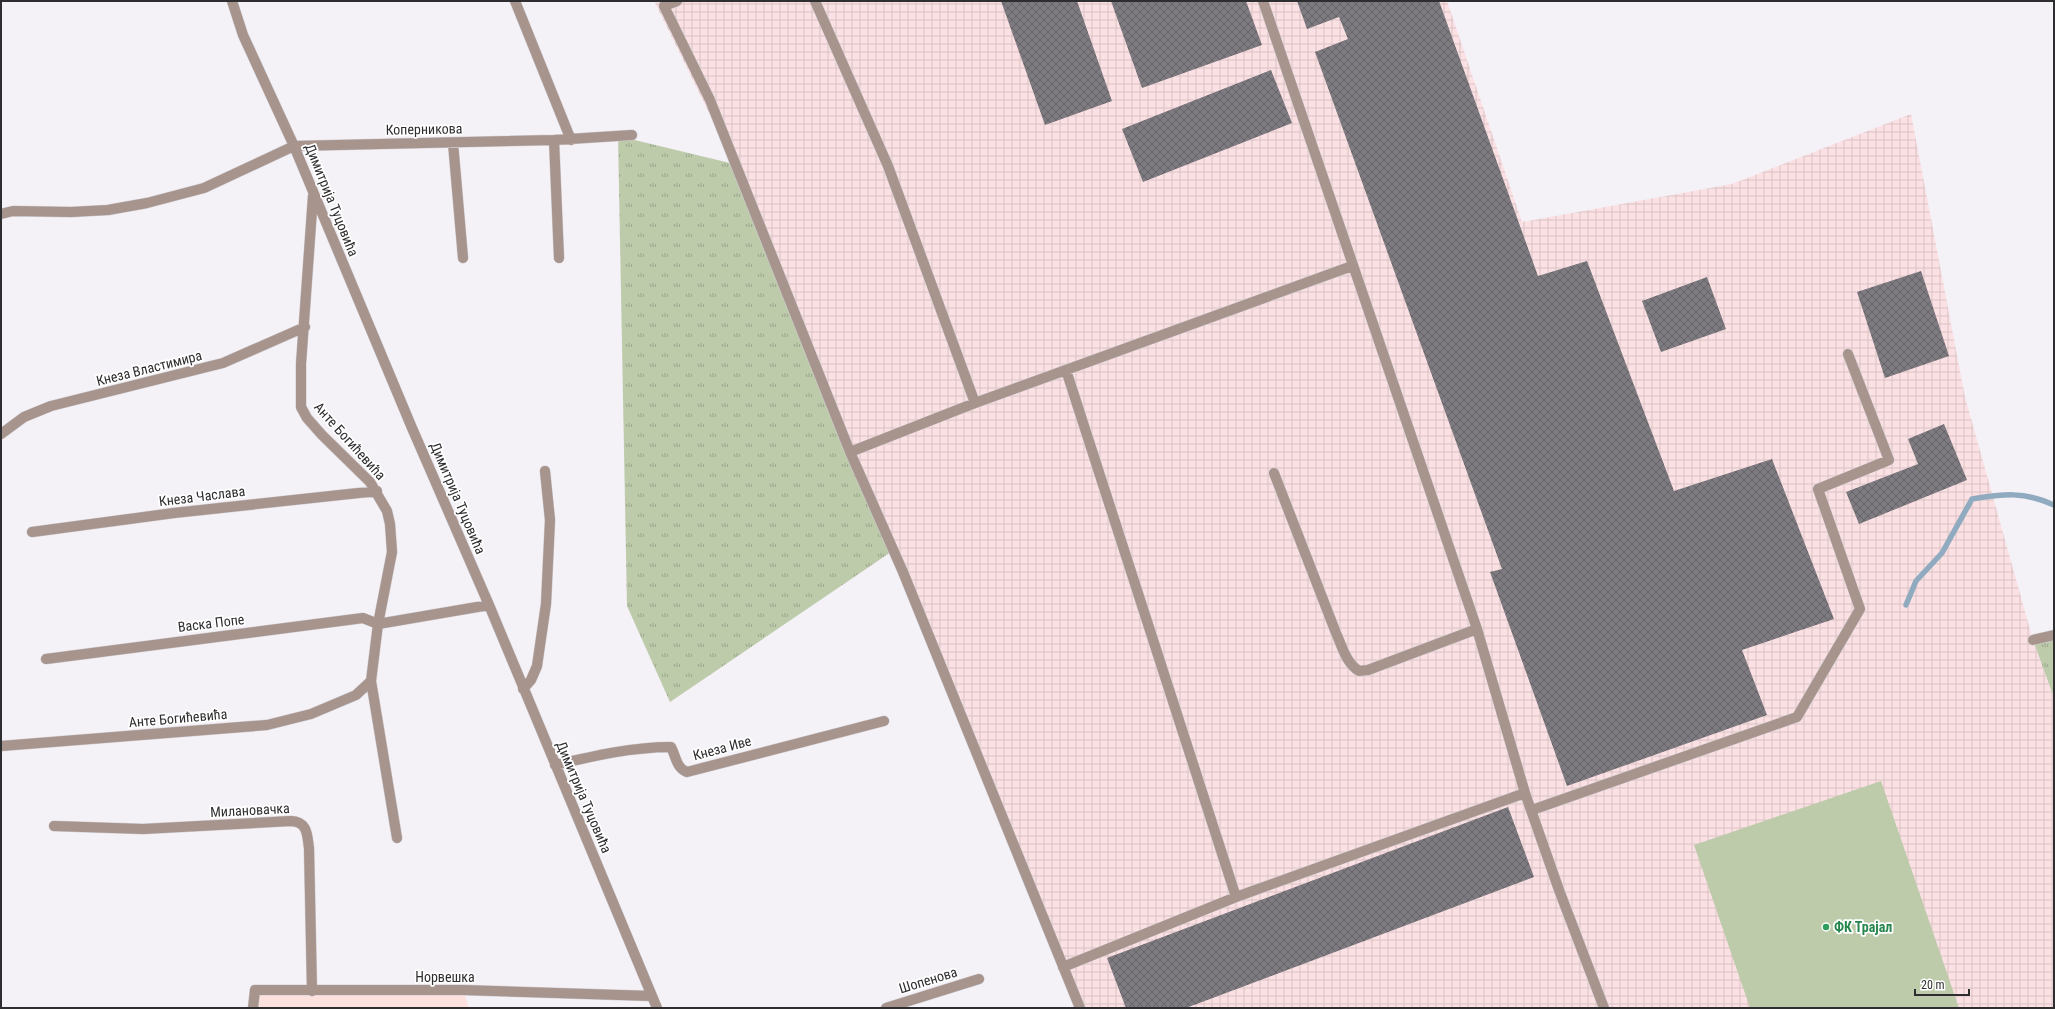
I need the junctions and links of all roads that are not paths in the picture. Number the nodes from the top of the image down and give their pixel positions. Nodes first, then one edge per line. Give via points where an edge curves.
1 (232, 1) edge
2 (515, 1) edge
3 (677, 1) edge
4 (815, 1) edge
5 (1263, 1) edge
6 (632, 135) dead end
7 (554, 140) junction
8 (571, 140) junction
9 (453, 143) junction
10 (294, 146) junction
11 (313, 193) junction
12 (1, 214) edge
13 (463, 258) dead end
14 (559, 258) dead end
15 (1352, 266) junction
16 (305, 327) junction
17 (1848, 354) dead end
18 (1066, 370) junction
19 (975, 403) junction
20 (1, 434) edge
21 (850, 452) junction
22 (545, 472) dead end
23 (1274, 473) dead end
24 (376, 491) junction
25 (32, 532) dead end
26 (489, 606) junction
27 (378, 624) junction
28 (1477, 629) junction
29 (2054, 635) edge
30 (2033, 640) dead end
31 (46, 659) dead end
32 (371, 681) junction
33 (523, 689) junction
34 (884, 721) dead end
35 (1, 746) edge
36 (555, 765) junction
37 (1526, 793) junction
38 (1532, 810) junction
39 (54, 826) dead end
40 (397, 838) dead end
41 (1236, 897) junction
42 (1063, 967) junction
43 (979, 979) dead end
44 (312, 991) junction
45 (652, 996) junction
46 (253, 1008) edge
47 (657, 1008) edge
48 (886, 1008) edge
49 (1080, 1008) edge
50 (1604, 1008) edge

1 - 10 street, Димитрија Туцовића via 243,35
2 - 8 street
3 - 21 street via 664,6 710,100
4 - 19 street via 888,166
5 - 15 street
6 - 8 street, Коперникова
7 - 8 street, Коперникова
7 - 9 street, Коперникова
7 - 14 street
9 - 10 street, Коперникова
9 - 13 street
10 - 11 street, Димитрија Туцовића
10 - 12 street via 204,188 147,203 108,210 13,211
11 - 16 street, Анте Богићевића
11 - 26 street, Димитрија Туцовића
15 - 18 street
15 - 28 street
16 - 20 street, Кнеза Властимира via 223,363 51,406 24,416
16 - 24 street, Анте Богићевића via 301,364 301,407 322,435
17 - 38 street via 1889,460 1818,489 1860,609 1797,717
18 - 19 street
18 - 41 street
19 - 21 street
21 - 42 street via 906,579
22 - 33 street via 550,520 546,604 537,666 531,680
23 - 28 street via 1336,633 1353,667 1359,671 1368,670
24 - 25 street, Кнеза Часлава via 182,512
24 - 27 street, Анте Богићевића via 386,511 392,538 392,552
26 - 27 street
26 - 33 street, Димитрија Туцовића
27 - 31 street, Васка Попе via 363,618
27 - 32 street, Анте Богићевића
28 - 37 street
29 - 30 street
32 - 35 street, Анте Богићевића via 356,695 312,714 267,724
32 - 40 street, Анте Богићевића
33 - 36 street, Димитрија Туцовића
34 - 36 street, Кнеза Иве via 687,772 677,764 671,747 607,753
36 - 45 street, Димитрија Туцовића
37 - 38 street
37 - 41 street
38 - 50 street
39 - 44 street, Милановачка via 143,829 292,821 301,824 306,828 309,848
41 - 42 street
42 - 49 street
43 - 48 street, Шопенова
44 - 45 street, Норвешка via 463,990
44 - 46 street, Норвешка via 255,990
45 - 47 street, Димитрија Туцовића

